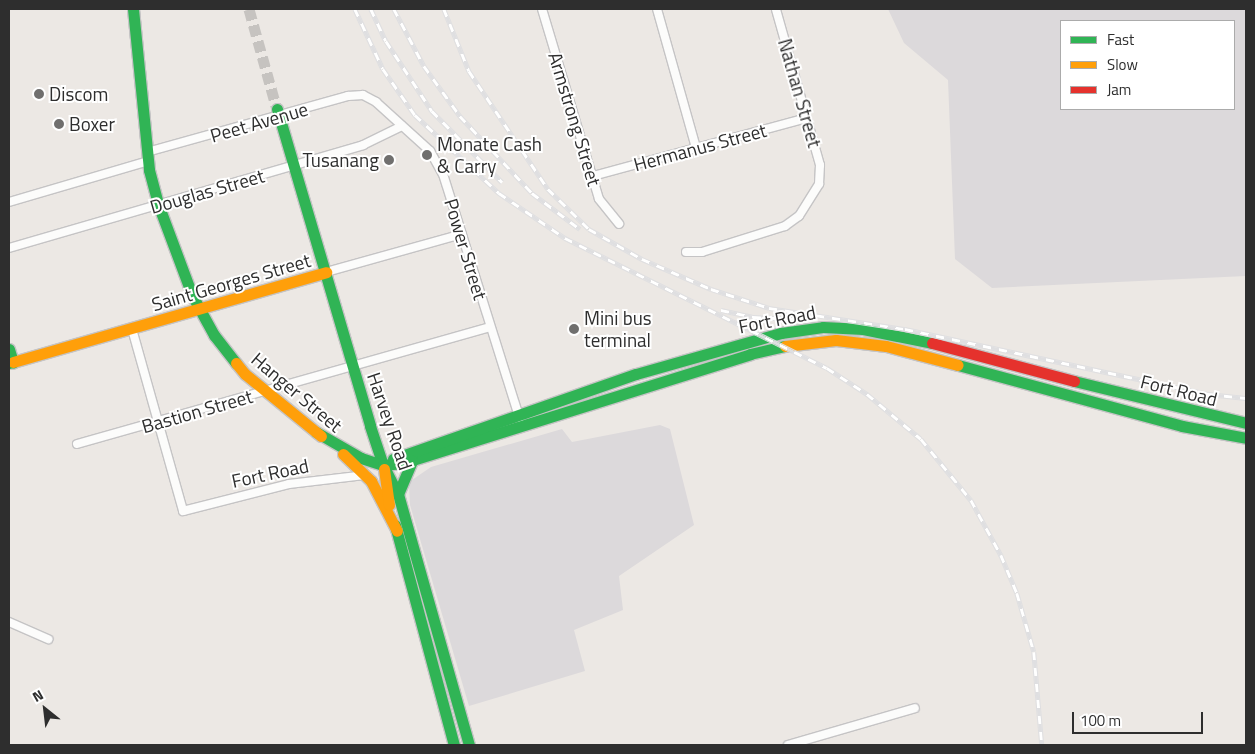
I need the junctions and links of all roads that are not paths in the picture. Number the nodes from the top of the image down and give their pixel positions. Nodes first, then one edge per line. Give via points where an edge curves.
1 (133, 9) edge
2 (542, 9) edge
3 (657, 9) edge
4 (776, 9) edge
5 (370, 98) joint
6 (278, 112) junction
7 (806, 118) junction
8 (402, 126) junction
9 (696, 148) junction
10 (148, 157) junction
11 (294, 166) junction
12 (593, 176) junction
13 (9, 202) edge
14 (158, 204) junction
15 (619, 224) dead end
16 (462, 234) junction
17 (9, 248) edge
18 (686, 252) dead end
19 (326, 272) junction
20 (199, 310) junction
21 (490, 327) junction
22 (132, 328) junction
23 (9, 349) edge
24 (11, 363) edge
25 (352, 366) junction
26 (264, 392) junction
27 (1208, 416) junction
28 (520, 419) junction
29 (159, 421) junction
30 (1246, 423) edge
31 (370, 426) junction
32 (1203, 431) junction
33 (316, 432) junction
34 (1246, 438) edge
35 (77, 444) dead end
36 (397, 457) junction
37 (412, 461) junction
38 (383, 465) junction
39 (366, 475) junction
40 (398, 494) junction
41 (397, 531) junction
42 (9, 622) edge
43 (48, 639) dead end
44 (915, 708) dead end
45 (454, 745) edge
46 (469, 745) edge
47 (788, 745) edge

1 - 10 main road, Hanger Street
2 - 12 street, Armstrong Street
3 - 9 street
4 - 7 street, Nathan Street
5 - 6 street, Peet Avenue via 348,96
5 - 8 street, Power Street
6 - 10 street, Peet Avenue
6 - 11 main road, Harvey Road
7 - 9 street, Hermanus Street
7 - 18 street, Nathan Street via 821,177 798,216 785,226 702,252
8 - 11 street, Douglas Street via 363,145
8 - 16 street, Power Street via 426,146 438,162
9 - 12 street, Hermanus Street
10 - 13 street, Peet Avenue
10 - 14 main road, Hanger Street
11 - 14 street, Douglas Street
11 - 19 main road, Harvey Road
12 - 15 street, Armstrong Street via 603,206
14 - 17 street, Douglas Street
14 - 20 main road, Hanger Street
16 - 19 street, Saint Georges Street
16 - 21 street, Power Street
19 - 20 main road, Saint Georges Street
19 - 25 main road, Harvey Road
20 - 22 main road, Saint Georges Street
20 - 26 main road, Hanger Street via 230,357
21 - 25 street, Bastion Street
21 - 28 street, Power Street
22 - 24 main road, Saint Georges Street
22 - 29 street
23 - 24 main road
25 - 26 street, Bastion Street
25 - 31 main road, Harvey Road
26 - 29 street, Bastion Street
26 - 33 main road, Hanger Street
27 - 28 main road, Fort Road via 930,342 863,330 823,327 781,333 728,347
27 - 30 main road, Fort Road
27 - 32 main road
28 - 32 main road, Fort Road via 758,352 808,341 836,340 886,346
28 - 36 main road, Fort Road
28 - 37 main road, Fort Road
29 - 35 street, Bastion Street
29 - 39 street, Fort Road via 183,512 289,484
31 - 36 main road via 384,447
31 - 38 main road, Harvey Road
32 - 34 main road, Fort Road
33 - 38 main road, Fort Road via 361,458
33 - 39 main road, Hanger Street
36 - 38 main road, Fort Road
37 - 38 main road, Fort Road
37 - 40 main road
38 - 40 main road, Harvey Road
38 - 41 main road
39 - 41 main road, Hanger Street
40 - 46 main road, Harvey Road
41 - 45 main road
42 - 43 street
44 - 47 street

